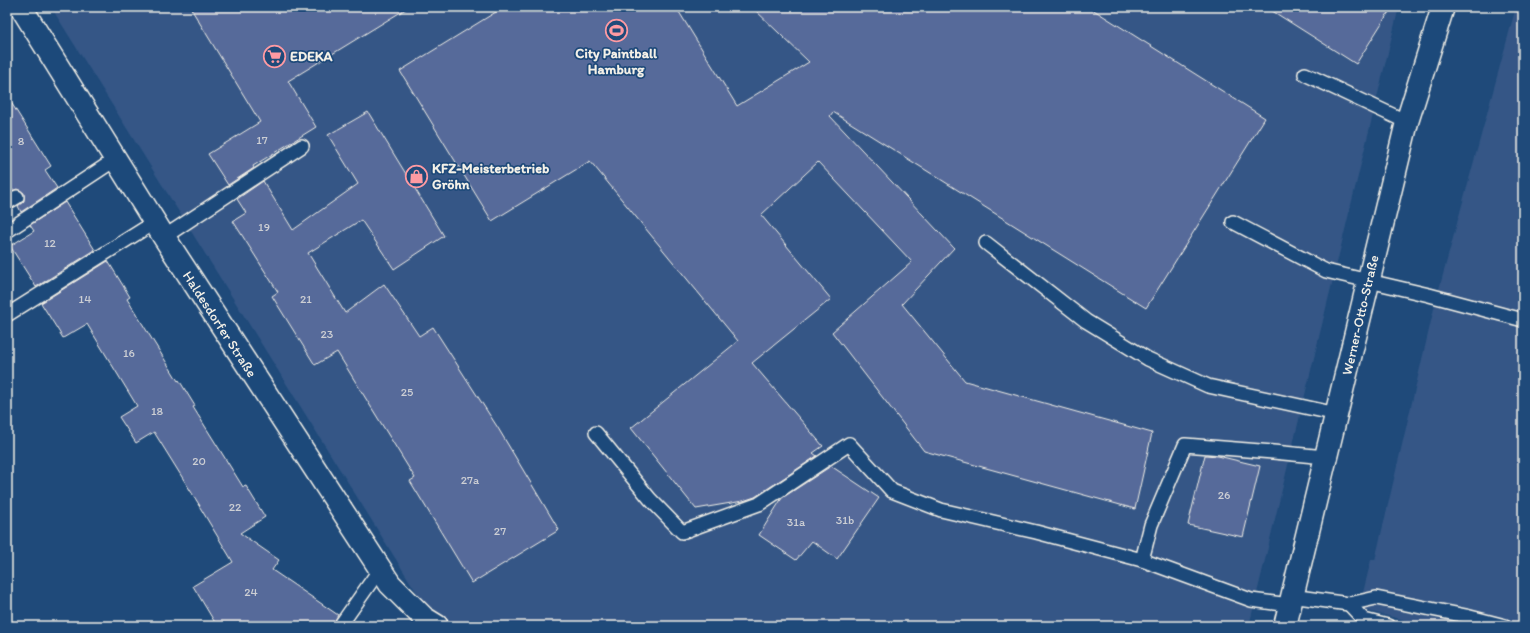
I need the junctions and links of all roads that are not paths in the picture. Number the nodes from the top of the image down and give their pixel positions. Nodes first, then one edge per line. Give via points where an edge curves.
1 (21, 7) edge
2 (1443, 7) edge
3 (1305, 74) dead end
4 (1407, 122) junction
5 (302, 146) dead end
6 (116, 159) junction
7 (1233, 222) dead end
8 (159, 229) junction
9 (7, 231) edge
10 (986, 243) dead end
11 (1368, 281) junction
12 (7, 315) edge
13 (1523, 320) edge
14 (1337, 414) junction
15 (596, 433) dead end
16 (1325, 457) junction
17 (1142, 560) junction
18 (380, 569) junction
19 (1290, 601) junction
20 (1349, 604) junction
21 (340, 626) edge
22 (437, 626) edge
23 (1285, 626) edge
24 (1388, 626) edge
25 (1506, 626) edge

1 - 6 street, Haldesdorfer Straße
2 - 4 street, Werner-Otto-Straße
3 - 4 lane
4 - 11 street, Werner-Otto-Straße
5 - 8 lane
6 - 8 street, Haldesdorfer Straße
6 - 9 lane
7 - 11 lane via 1326,271
8 - 12 lane
8 - 18 street, Haldesdorfer Straße
10 - 14 lane via 1086,321 1148,359 1208,386
11 - 13 lane
11 - 14 street, Werner-Otto-Straße
14 - 16 street, Werner-Otto-Straße
15 - 17 lane via 650,499 682,532 760,504 849,444 892,491 899,494 941,510
16 - 17 lane via 1185,445 1151,524
16 - 19 street, Werner-Otto-Straße
17 - 19 lane via 1251,600
18 - 21 lane
18 - 22 street, Haldesdorfer Straße via 390,584 424,618
19 - 20 lane
19 - 23 street, Werner-Otto-Straße
20 - 24 lane via 1364,620
20 - 25 lane via 1376,598

